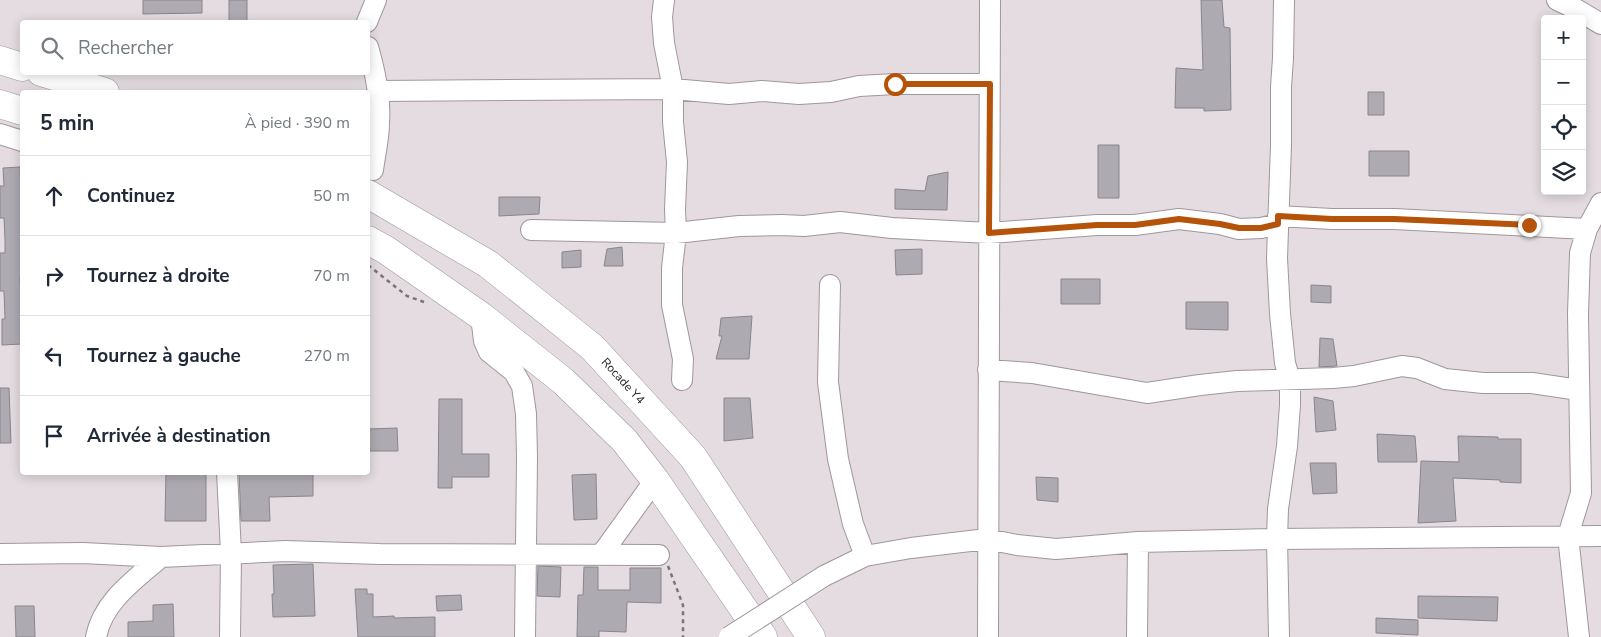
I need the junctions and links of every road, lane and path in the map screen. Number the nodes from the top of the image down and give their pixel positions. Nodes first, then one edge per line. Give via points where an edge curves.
1 (376, 0) edge
2 (664, 0) edge
3 (990, 0) edge
4 (1284, 0) edge
5 (1557, 0) edge
6 (369, 20) edge
7 (1601, 24) edge
8 (370, 54) edge
9 (0, 60) edge
10 (20, 66) edge
11 (51, 75) edge
12 (990, 84) junction
13 (673, 89) junction
14 (99, 90) edge
15 (377, 91) junction
16 (0, 104) edge
17 (20, 110) edge
18 (0, 134) edge
19 (20, 140) edge
20 (370, 182) edge
21 (1601, 203) edge
22 (1278, 220) junction
23 (531, 230) dead end
24 (1587, 230) junction
25 (676, 232) junction
26 (989, 233) junction
27 (370, 241) edge
28 (830, 285) dead end
29 (481, 316) junction
30 (988, 370) junction
31 (682, 380) dead end
32 (1290, 380) junction
33 (1579, 390) junction
34 (227, 475) edge
35 (655, 480) junction
36 (1568, 536) junction
37 (1601, 536) edge
38 (987, 539) junction
39 (1277, 539) junction
40 (1138, 542) junction
41 (230, 553) junction
42 (0, 554) edge
43 (527, 554) junction
44 (601, 555) junction
45 (659, 555) joint
46 (866, 556) junction
47 (161, 557) junction
48 (96, 637) edge
49 (230, 637) edge
50 (525, 637) edge
51 (682, 637) edge
52 (729, 637) edge
53 (763, 637) edge
54 (811, 637) edge
55 (988, 637) edge
56 (1138, 637) edge
57 (1279, 637) edge
58 (1580, 637) edge

1 - 6 street
2 - 13 street via 664,43
3 - 12 street
4 - 22 street
5 - 7 street
8 - 15 street
9 - 10 highway
11 - 14 highway
12 - 13 street via 895,84 798,94 729,94
12 - 26 street
13 - 15 street
13 - 25 street
15 - 20 street via 379,125
16 - 17 highway
18 - 19 street
20 - 54 highway, Rocade Y4 via 488,264 592,347 693,457
21 - 24 street
22 - 24 street via 1394,219
22 - 26 street via 1261,228 1179,219 1135,225
22 - 32 street via 1280,314
23 - 25 street
24 - 33 street via 1580,254
25 - 26 street via 840,222
25 - 31 street via 672,305 683,359
26 - 30 street
27 - 29 highway
28 - 46 street via 828,382 838,458 853,524
29 - 35 highway via 563,381 624,440
29 - 43 street via 489,352 514,372 522,386 526,414
30 - 32 street via 1032,372 1147,393 1218,383
30 - 38 street
32 - 33 street via 1354,376 1402,366 1418,368 1445,379 1532,383
32 - 39 street
33 - 36 street via 1581,493
34 - 41 street
35 - 44 street
35 - 53 highway
36 - 37 street
36 - 39 street
36 - 58 street
38 - 40 street via 1056,549
38 - 46 street
38 - 55 street
39 - 40 street
39 - 57 street
40 - 56 street
41 - 43 street
41 - 47 street
41 - 49 street
42 - 47 street via 83,553
43 - 44 street
43 - 50 street
44 - 45 street
45 - 51 path via 669,567 683,605
46 - 52 street, bridge via 824,576
47 - 48 street via 120,592 105,612

